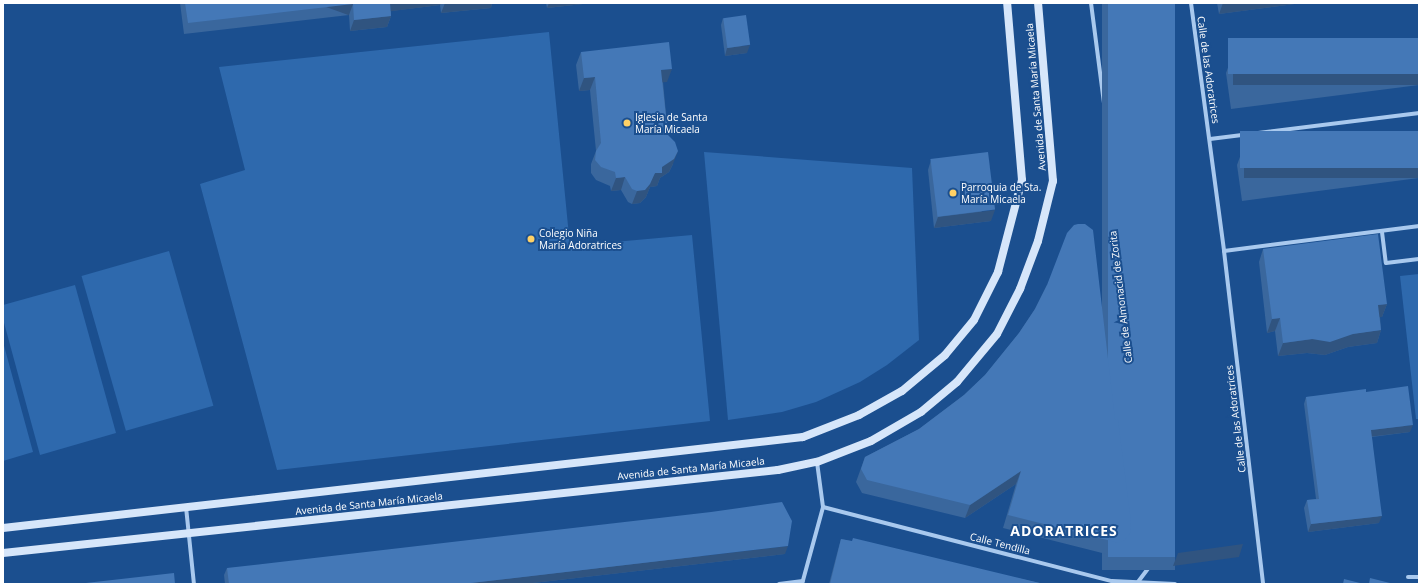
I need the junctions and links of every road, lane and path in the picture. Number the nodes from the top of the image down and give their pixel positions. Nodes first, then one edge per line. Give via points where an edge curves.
1 (1007, 3) edge
2 (1038, 3) edge
3 (1091, 3) edge
4 (1190, 3) edge
5 (1419, 113) edge
6 (1210, 139) junction
7 (1419, 226) edge
8 (1382, 232) junction
9 (1224, 251) junction
10 (1419, 259) edge
11 (818, 462) junction
12 (186, 506) junction
13 (823, 507) junction
14 (3, 528) edge
15 (189, 534) junction
16 (3, 553) edge
17 (1408, 577) dead end
18 (1419, 577) edge
19 (1138, 582) junction
20 (803, 583) edge
21 (194, 584) edge
22 (779, 584) edge
23 (1175, 584) edge
24 (1263, 584) edge

1 - 12 street, Avenida de Santa María Micaela via 1022,180 998,272 974,320 945,355 902,391 859,416 803,437
2 - 11 street, Avenida de Santa María Micaela via 1053,181 1038,241 1020,289 997,334 957,382 921,412 871,441
3 - 19 street, Calle de Almonacid de Zorita via 1159,554
4 - 6 street, Calle de las Adoratrices
5 - 6 street, Calle de las Adoratrices
6 - 9 street, Calle de las Adoratrices
7 - 8 street
8 - 9 street
8 - 10 street via 1386,263
9 - 24 street, Calle de las Adoratrices
11 - 13 street
11 - 15 street, Avenida de Santa María Micaela via 778,470
12 - 14 street, Avenida de Santa María Micaela
12 - 15 street
13 - 19 street, Calle Tendilla via 1112,581
13 - 20 street
15 - 16 street, Avenida de Santa María Micaela
15 - 21 street
17 - 18 street
19 - 23 street, Calle Tendilla
20 - 22 street

